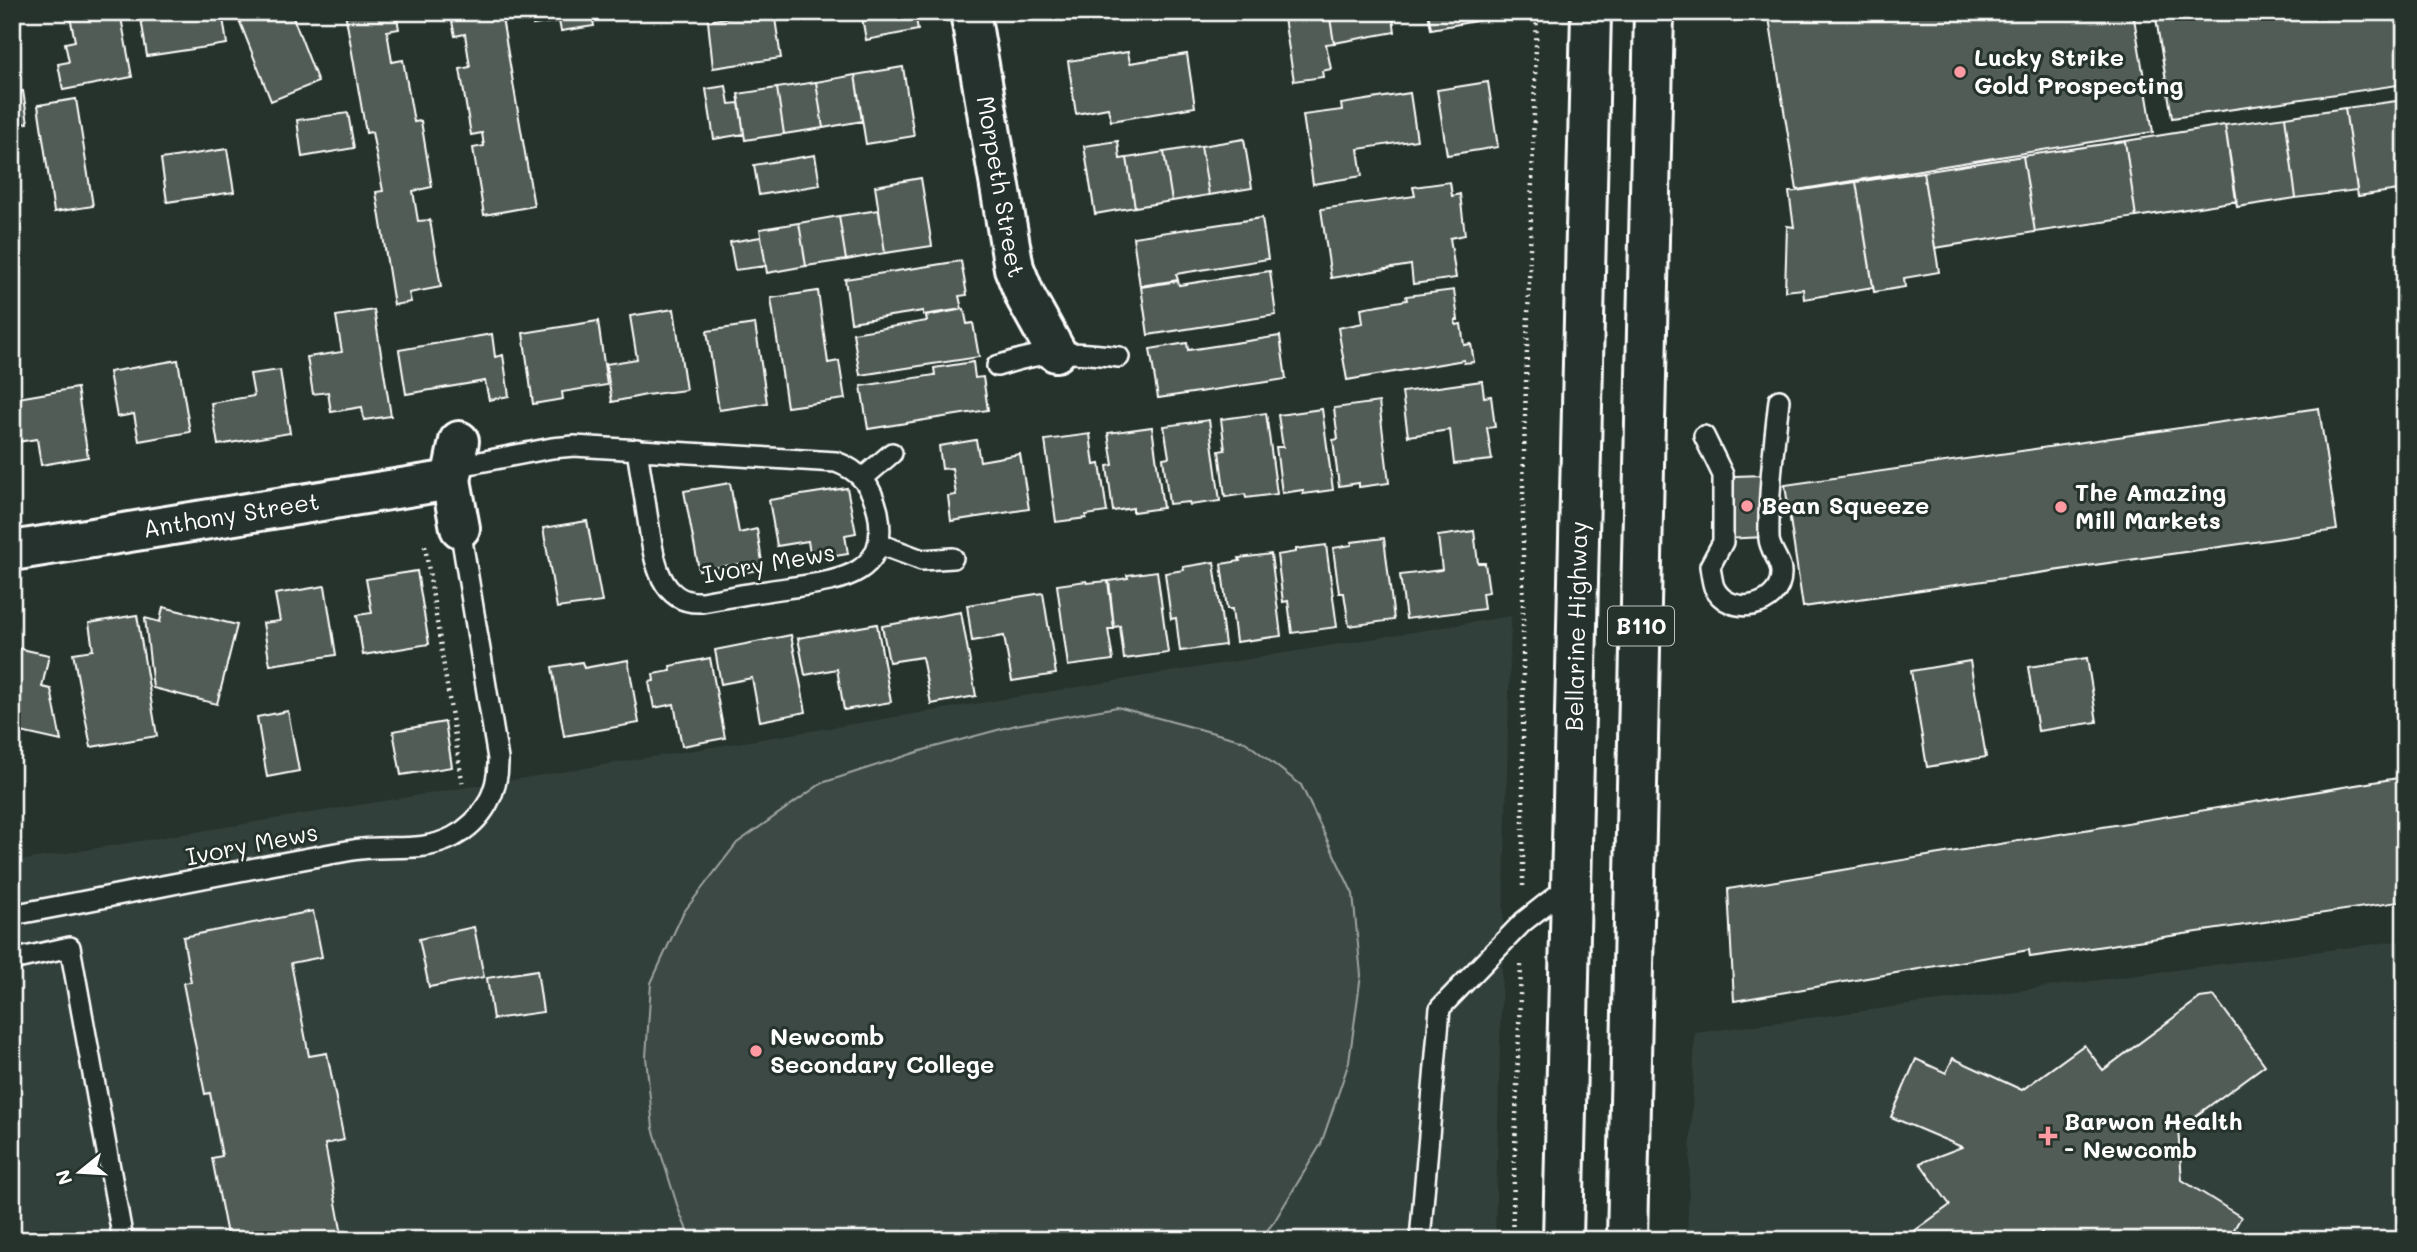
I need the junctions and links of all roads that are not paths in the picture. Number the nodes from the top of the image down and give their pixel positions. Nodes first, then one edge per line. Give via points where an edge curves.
1 (970, 12) edge
2 (1591, 12) edge
3 (1654, 12) edge
4 (1056, 352) junction
5 (1119, 357) dead end
6 (997, 366) dead end
7 (1779, 400) dead end
8 (1703, 436) dead end
9 (637, 449) junction
10 (892, 453) dead end
11 (454, 462) junction
12 (863, 478) junction
13 (460, 528) joint
14 (879, 544) junction
15 (12, 551) edge
16 (953, 558) dead end
17 (1571, 885) junction
18 (12, 915) edge
19 (12, 960) edge
20 (123, 1240) edge
21 (1420, 1240) edge
22 (1563, 1240) edge
23 (1627, 1240) edge

1 - 4 main road, Morpeth Street via 1014,268
2 - 17 main road, Bellarine Highway / B110
3 - 23 main road, B110
4 - 5 lane
4 - 6 lane
7 - 8 lane via 1769,543 1782,573 1777,590 1764,602 1746,607 1728,602 1715,589 1710,566 1723,542 1723,475
9 - 11 lane via 552,448
9 - 12 lane via 826,460 849,467
9 - 14 lane, Ivory Mews via 656,565 669,589 686,601 838,580 862,568
10 - 12 lane
11 - 13 main road
11 - 15 main road, Anthony Street
12 - 14 lane via 875,501
13 - 18 lane, Ivory Mews via 498,759 487,804 469,826 444,841 424,846 355,850
14 - 16 lane via 922,560
17 - 21 lane via 1523,922 1440,1008
17 - 22 main road, Bellarine Highway / B110
19 - 20 lane via 70,947

